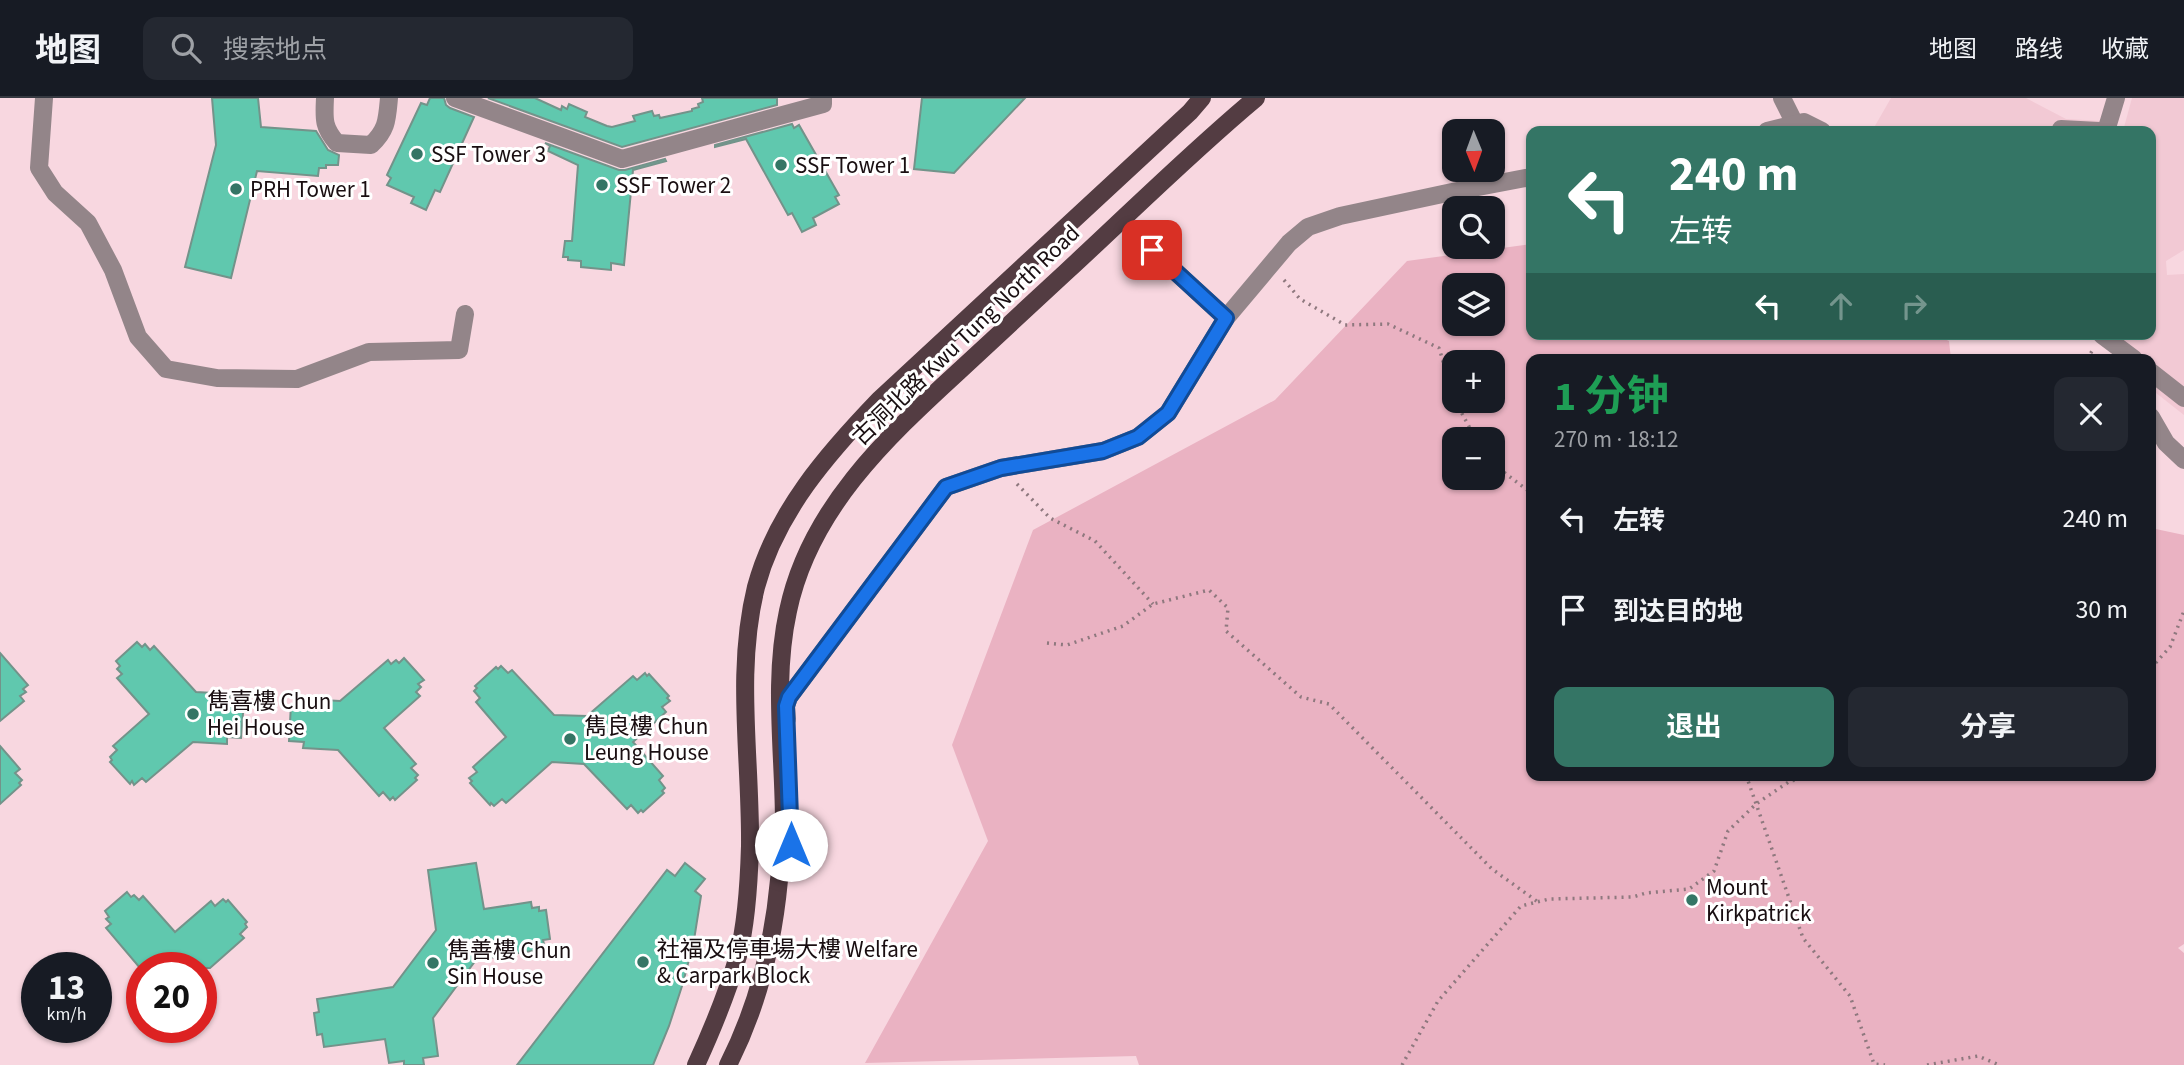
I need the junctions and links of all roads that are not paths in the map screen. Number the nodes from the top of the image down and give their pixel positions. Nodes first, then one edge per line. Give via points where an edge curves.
1 (44, 98) edge
2 (325, 98) edge
3 (389, 98) edge
4 (455, 98) edge
5 (824, 98) edge
6 (1202, 98) edge
7 (1256, 98) edge
8 (1782, 98) edge
9 (2116, 98) edge
10 (1795, 124) junction
11 (1787, 126) edge
12 (1812, 126) edge
13 (2108, 126) edge
14 (1526, 178) edge
15 (1152, 250) dead end
16 (465, 314) dead end
17 (1226, 318) junction
18 (2110, 340) edge
19 (2128, 354) edge
20 (2156, 376) edge
21 (2184, 398) edge
22 (2156, 426) edge
23 (2184, 460) edge
24 (696, 1065) edge
25 (727, 1065) edge
26 (737, 1065) edge

1 - 16 lane via 39,168 55,193 88,223 113,270 138,337 166,369 217,379 297,379 369,352 459,350
2 - 3 lane via 326,131 337,144 358,146 371,145 382,134
4 - 5 lane via 622,159 823,104
6 - 24 main road, 古洞北路 Kwu Tung North Road via 880,399 813,473 788,513 770,548 749,626 744,705 750,846 738,954 717,1020
7 - 25 main road, 古洞北路 Kwu Tung North Road via 907,419 857,473 816,533 787,612 782,653 784,835 776,915 766,969 745,1032
8 - 10 lane
9 - 13 lane
10 - 11 lane
10 - 12 lane
14 - 17 lane via 1340,216 1308,227
15 - 17 lane
17 - 26 lane via 1168,413 1138,437 1103,451 1001,468 946,487 789,697 790,858 757,1015
18 - 19 lane
20 - 21 lane
22 - 23 lane

